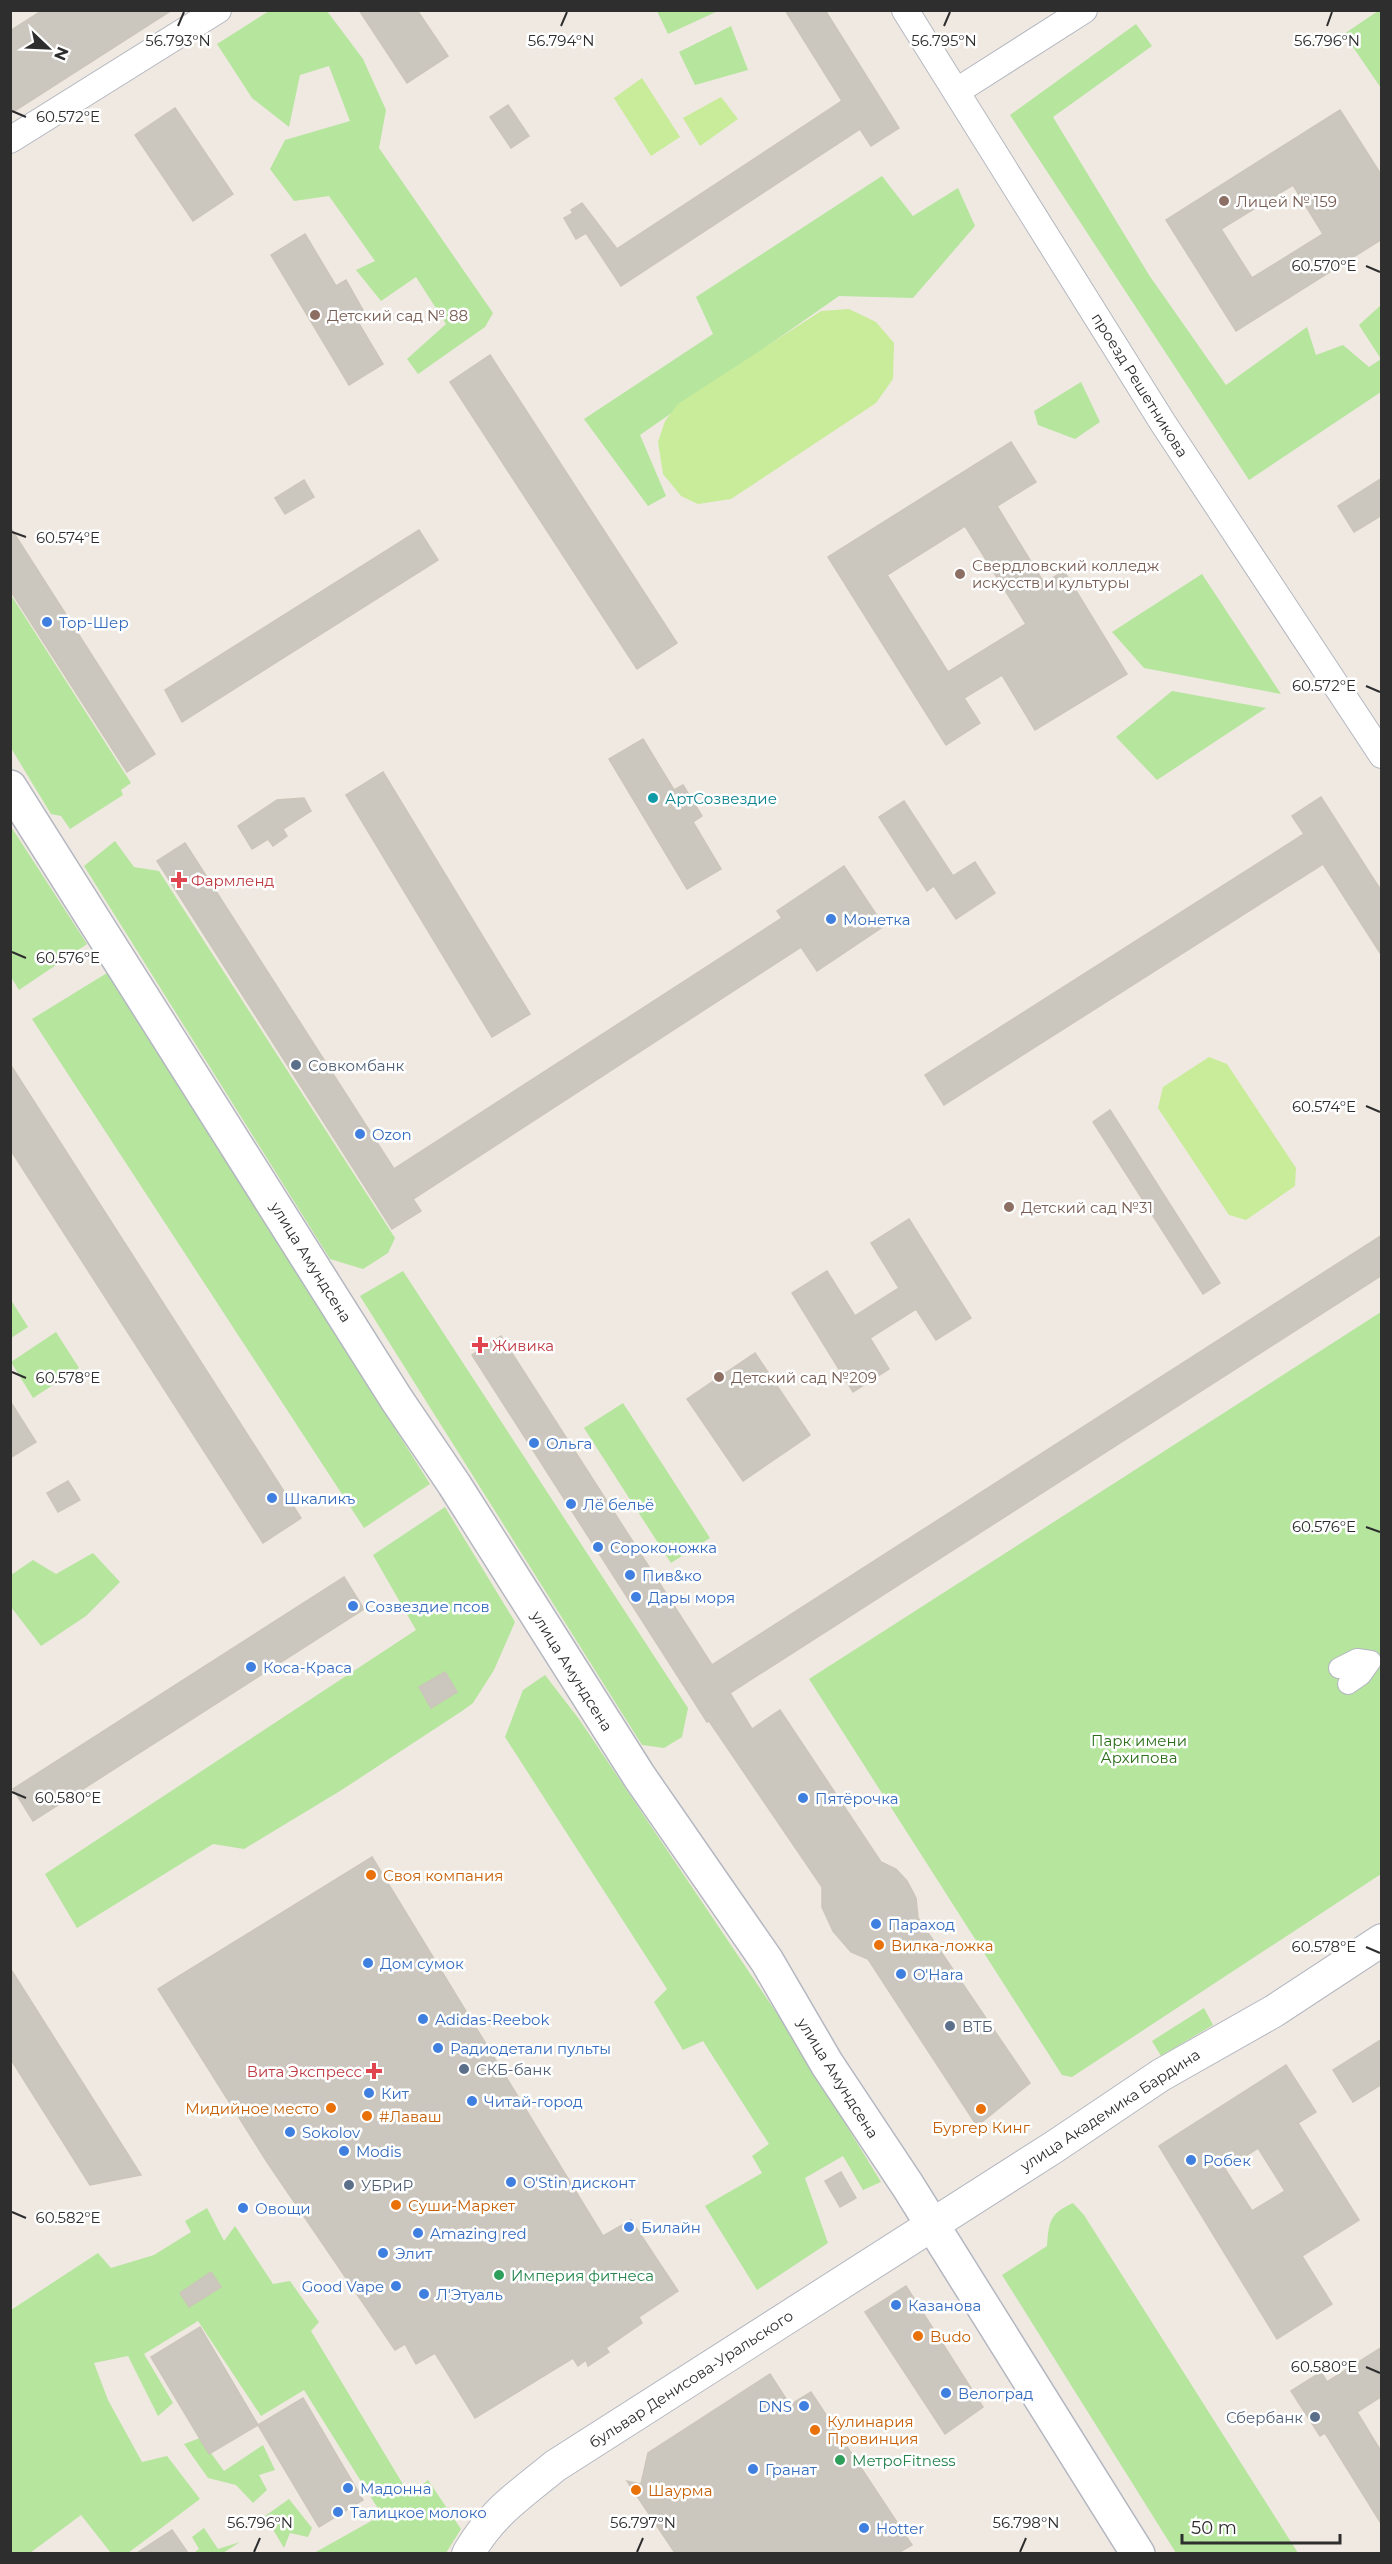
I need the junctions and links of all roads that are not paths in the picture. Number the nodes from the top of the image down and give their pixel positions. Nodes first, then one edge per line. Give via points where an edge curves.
1 (218, 10) edge
2 (905, 10) edge
3 (1084, 10) edge
4 (957, 91) junction
5 (10, 140) edge
6 (1382, 755) edge
7 (10, 787) edge
8 (1376, 1659) edge
9 (1343, 1676) dead end
10 (1382, 1940) edge
11 (932, 2224) junction
12 (468, 2553) edge
13 (1138, 2553) edge

1 - 5 street
2 - 4 street, проезд Решетникова
3 - 4 street
4 - 6 street, проезд Решетникова via 1170,433
7 - 11 main road, улица Амундсена via 397,1400 639,1776 767,1961 827,2064
8 - 9 street via 1356,1659
10 - 11 street, улица Академика Бардина via 1274,2011 1161,2075
11 - 12 street, бульвар Денисова-Уральского via 555,2466 496,2514
11 - 13 main road, улица Амундсена

